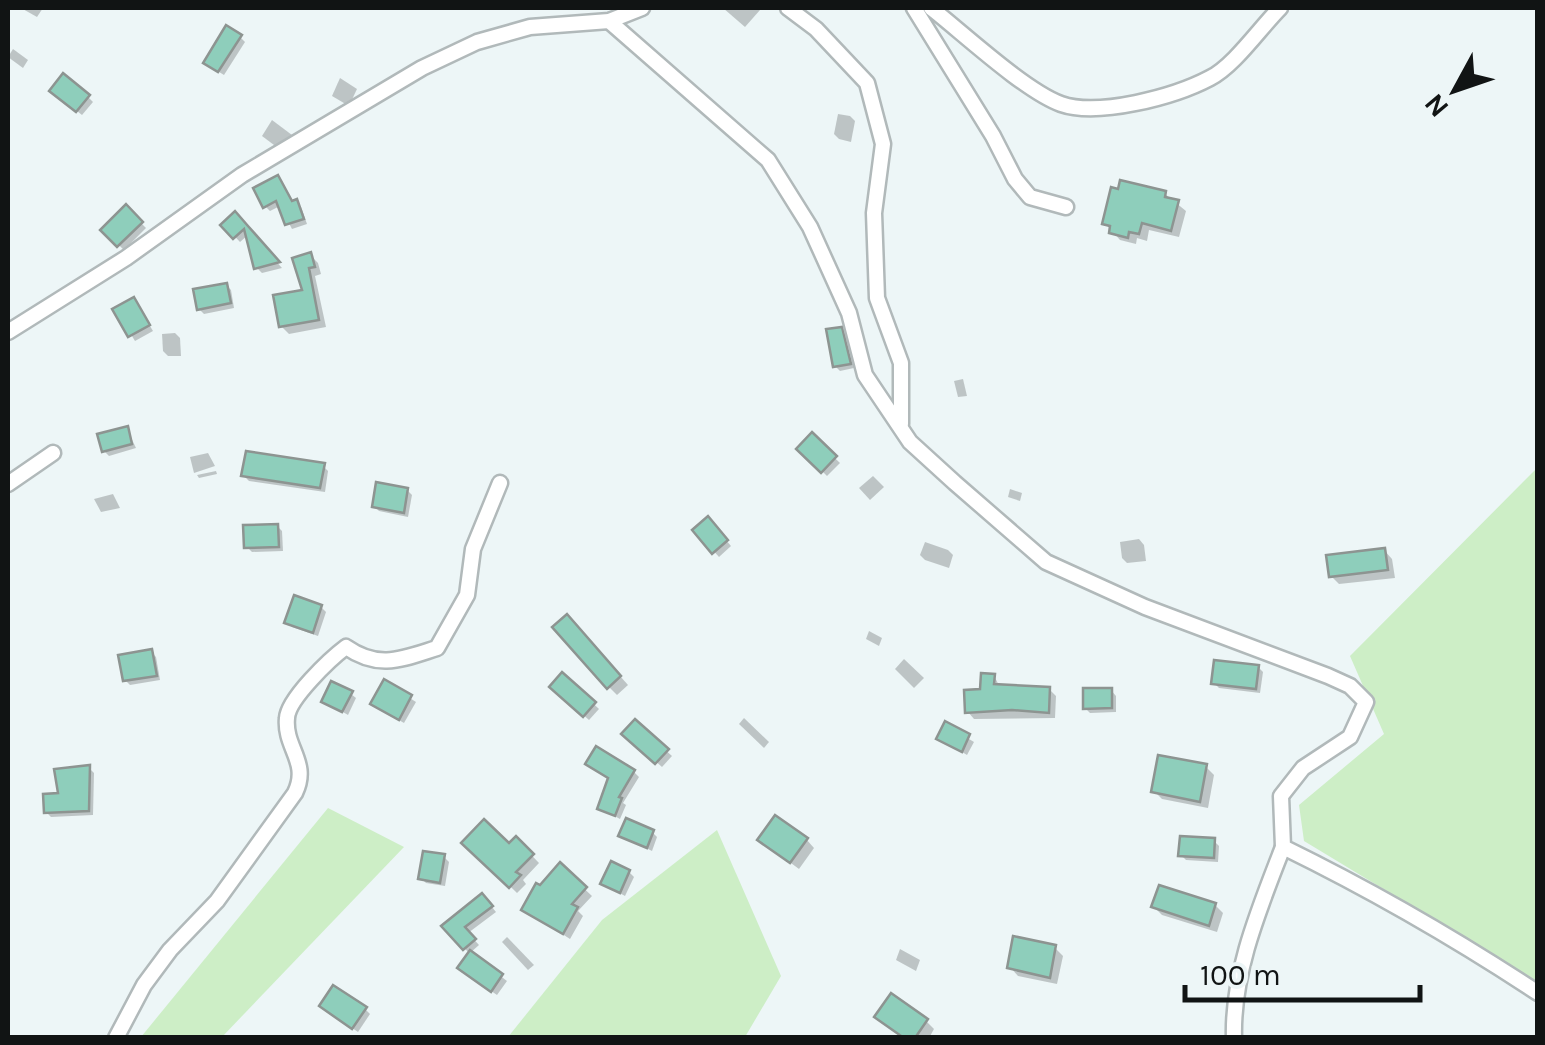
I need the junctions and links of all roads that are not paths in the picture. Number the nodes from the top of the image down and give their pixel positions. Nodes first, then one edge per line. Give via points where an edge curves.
1 (642, 8) edge
2 (788, 8) edge
3 (914, 8) edge
4 (931, 8) edge
5 (1280, 8) edge
6 (609, 22) junction
7 (1066, 207) dead end
8 (8, 332) edge
9 (900, 424) junction
10 (53, 454) dead end
11 (8, 484) edge
12 (500, 484) dead end
13 (1284, 847) junction
14 (1538, 994) edge
15 (116, 1038) edge
16 (1234, 1038) edge

1 - 6 street
2 - 9 street via 867,83 883,144 874,212 877,298 901,364
3 - 7 street via 1015,179 1030,197
4 - 5 street via 1058,104 1093,111 1210,78
6 - 8 street via 530,27 422,68 242,176
6 - 9 street via 768,160 810,226 849,313 865,375
9 - 13 street via 910,442 1046,562 1328,676 1366,702 1350,737 1303,768 1281,796
10 - 11 street
12 - 15 street via 473,550 467,596 437,648 366,661 346,648 294,699 287,718 301,780 217,901 144,985
13 - 14 street via 1474,951
13 - 16 street via 1242,968

